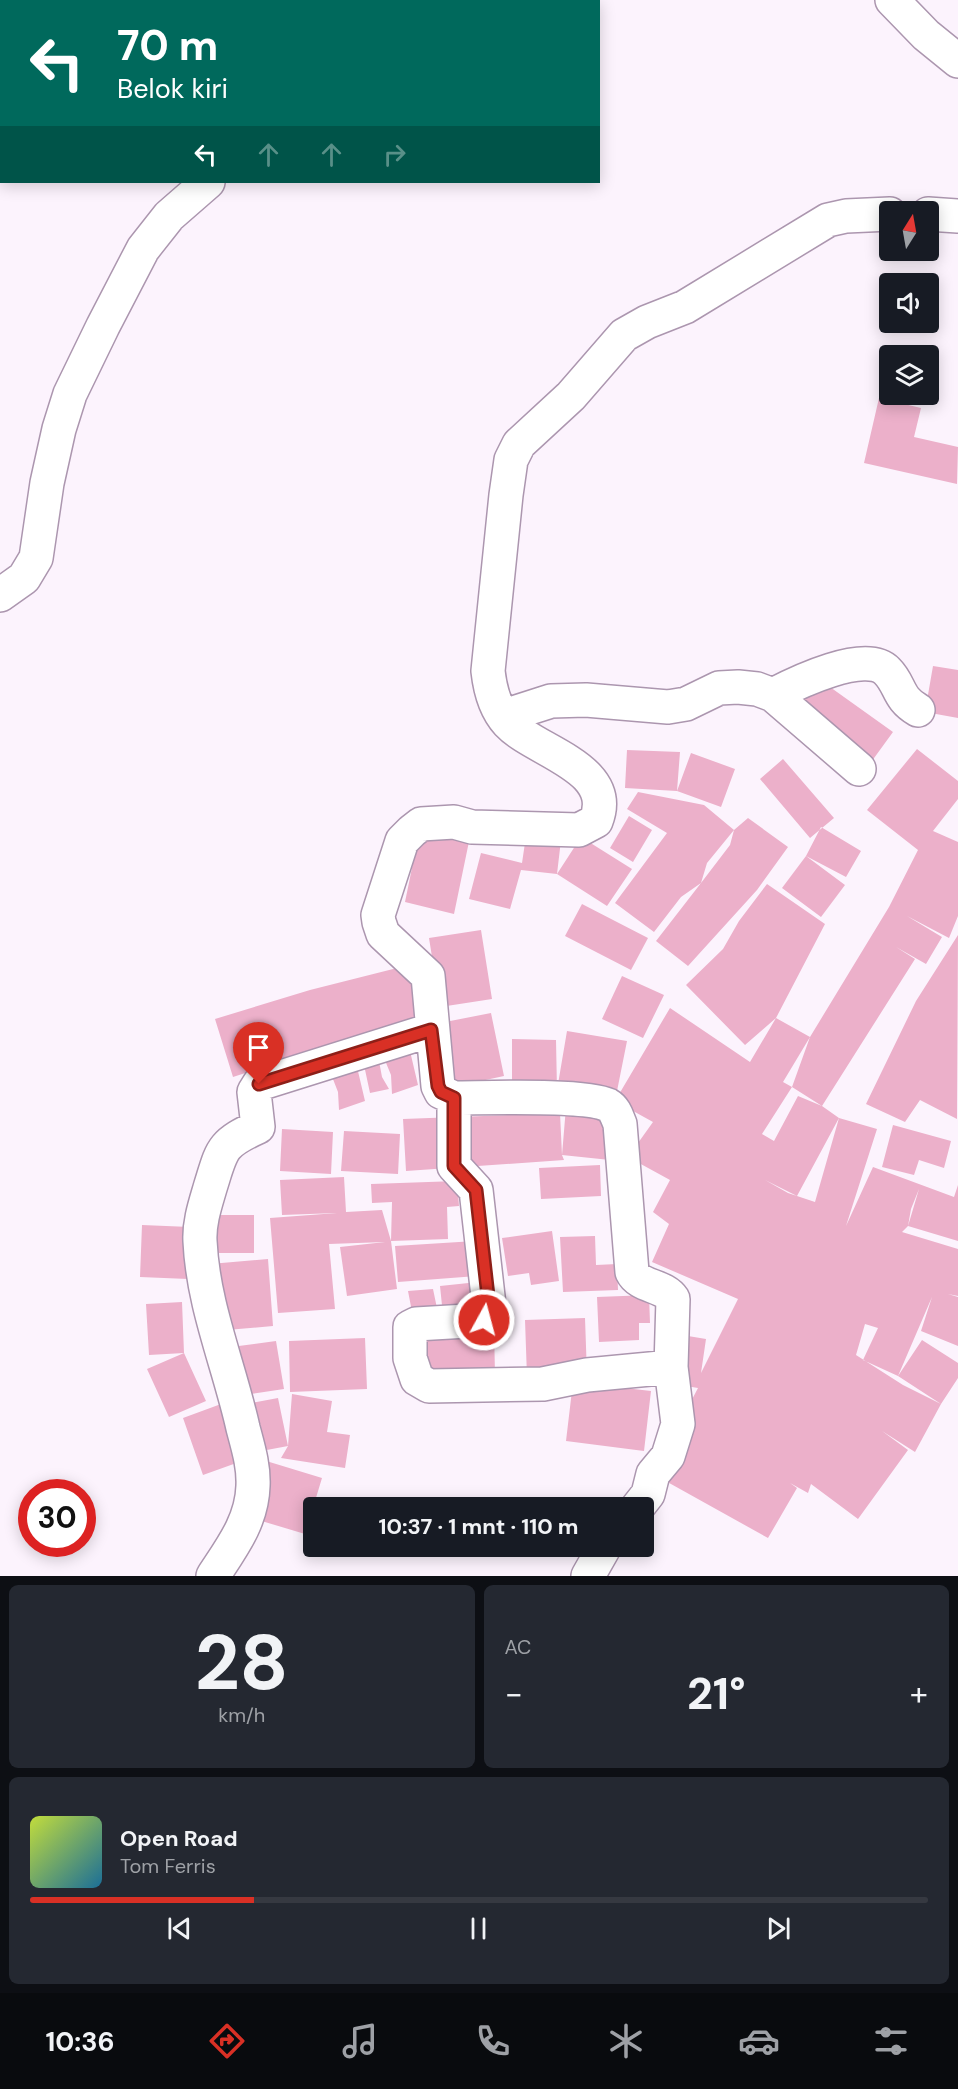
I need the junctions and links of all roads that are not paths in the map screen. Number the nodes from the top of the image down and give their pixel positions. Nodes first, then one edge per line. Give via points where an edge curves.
1 (892, 0) edge
2 (958, 61) edge
3 (207, 183) edge
4 (879, 214) edge
5 (939, 215) edge
6 (958, 216) edge
7 (0, 595) edge
8 (773, 695) junction
9 (918, 710) dead end
10 (504, 716) junction
11 (859, 769) dead end
12 (431, 1030) junction
13 (454, 1098) junction
14 (671, 1367) junction
15 (644, 1497) edge
16 (599, 1557) edge
17 (213, 1576) edge
18 (588, 1576) edge

1 - 2 street
3 - 7 street via 169,216 143,249 103,326 70,394 59,429 36,558 24,578
4 - 10 street via 828,220 685,307 624,335 571,396 519,444 511,460 506,495 488,671 490,688
5 - 6 street
8 - 9 street via 834,669 872,663 889,673 906,704
8 - 10 street via 757,689 720,688 686,705 668,707 551,701
8 - 11 street
10 - 12 street via 592,782 600,795 599,813 596,821 579,830 472,827 454,822 421,824 402,841 379,922 383,934 428,976
12 - 13 street via 438,1086
12 - 17 street via 259,1084 254,1092 258,1127 234,1138 220,1154 202,1215 201,1264 254,1471 252,1503 244,1528
13 - 14 street via 573,1100 600,1103 615,1112 620,1124 632,1272 637,1279 670,1293 674,1299
13 - 14 street via 454,1166 476,1190 490,1314 484,1320 410,1327 410,1358 417,1379 429,1386 543,1384 587,1375
14 - 15 street via 678,1424 668,1456 653,1474
16 - 18 street

